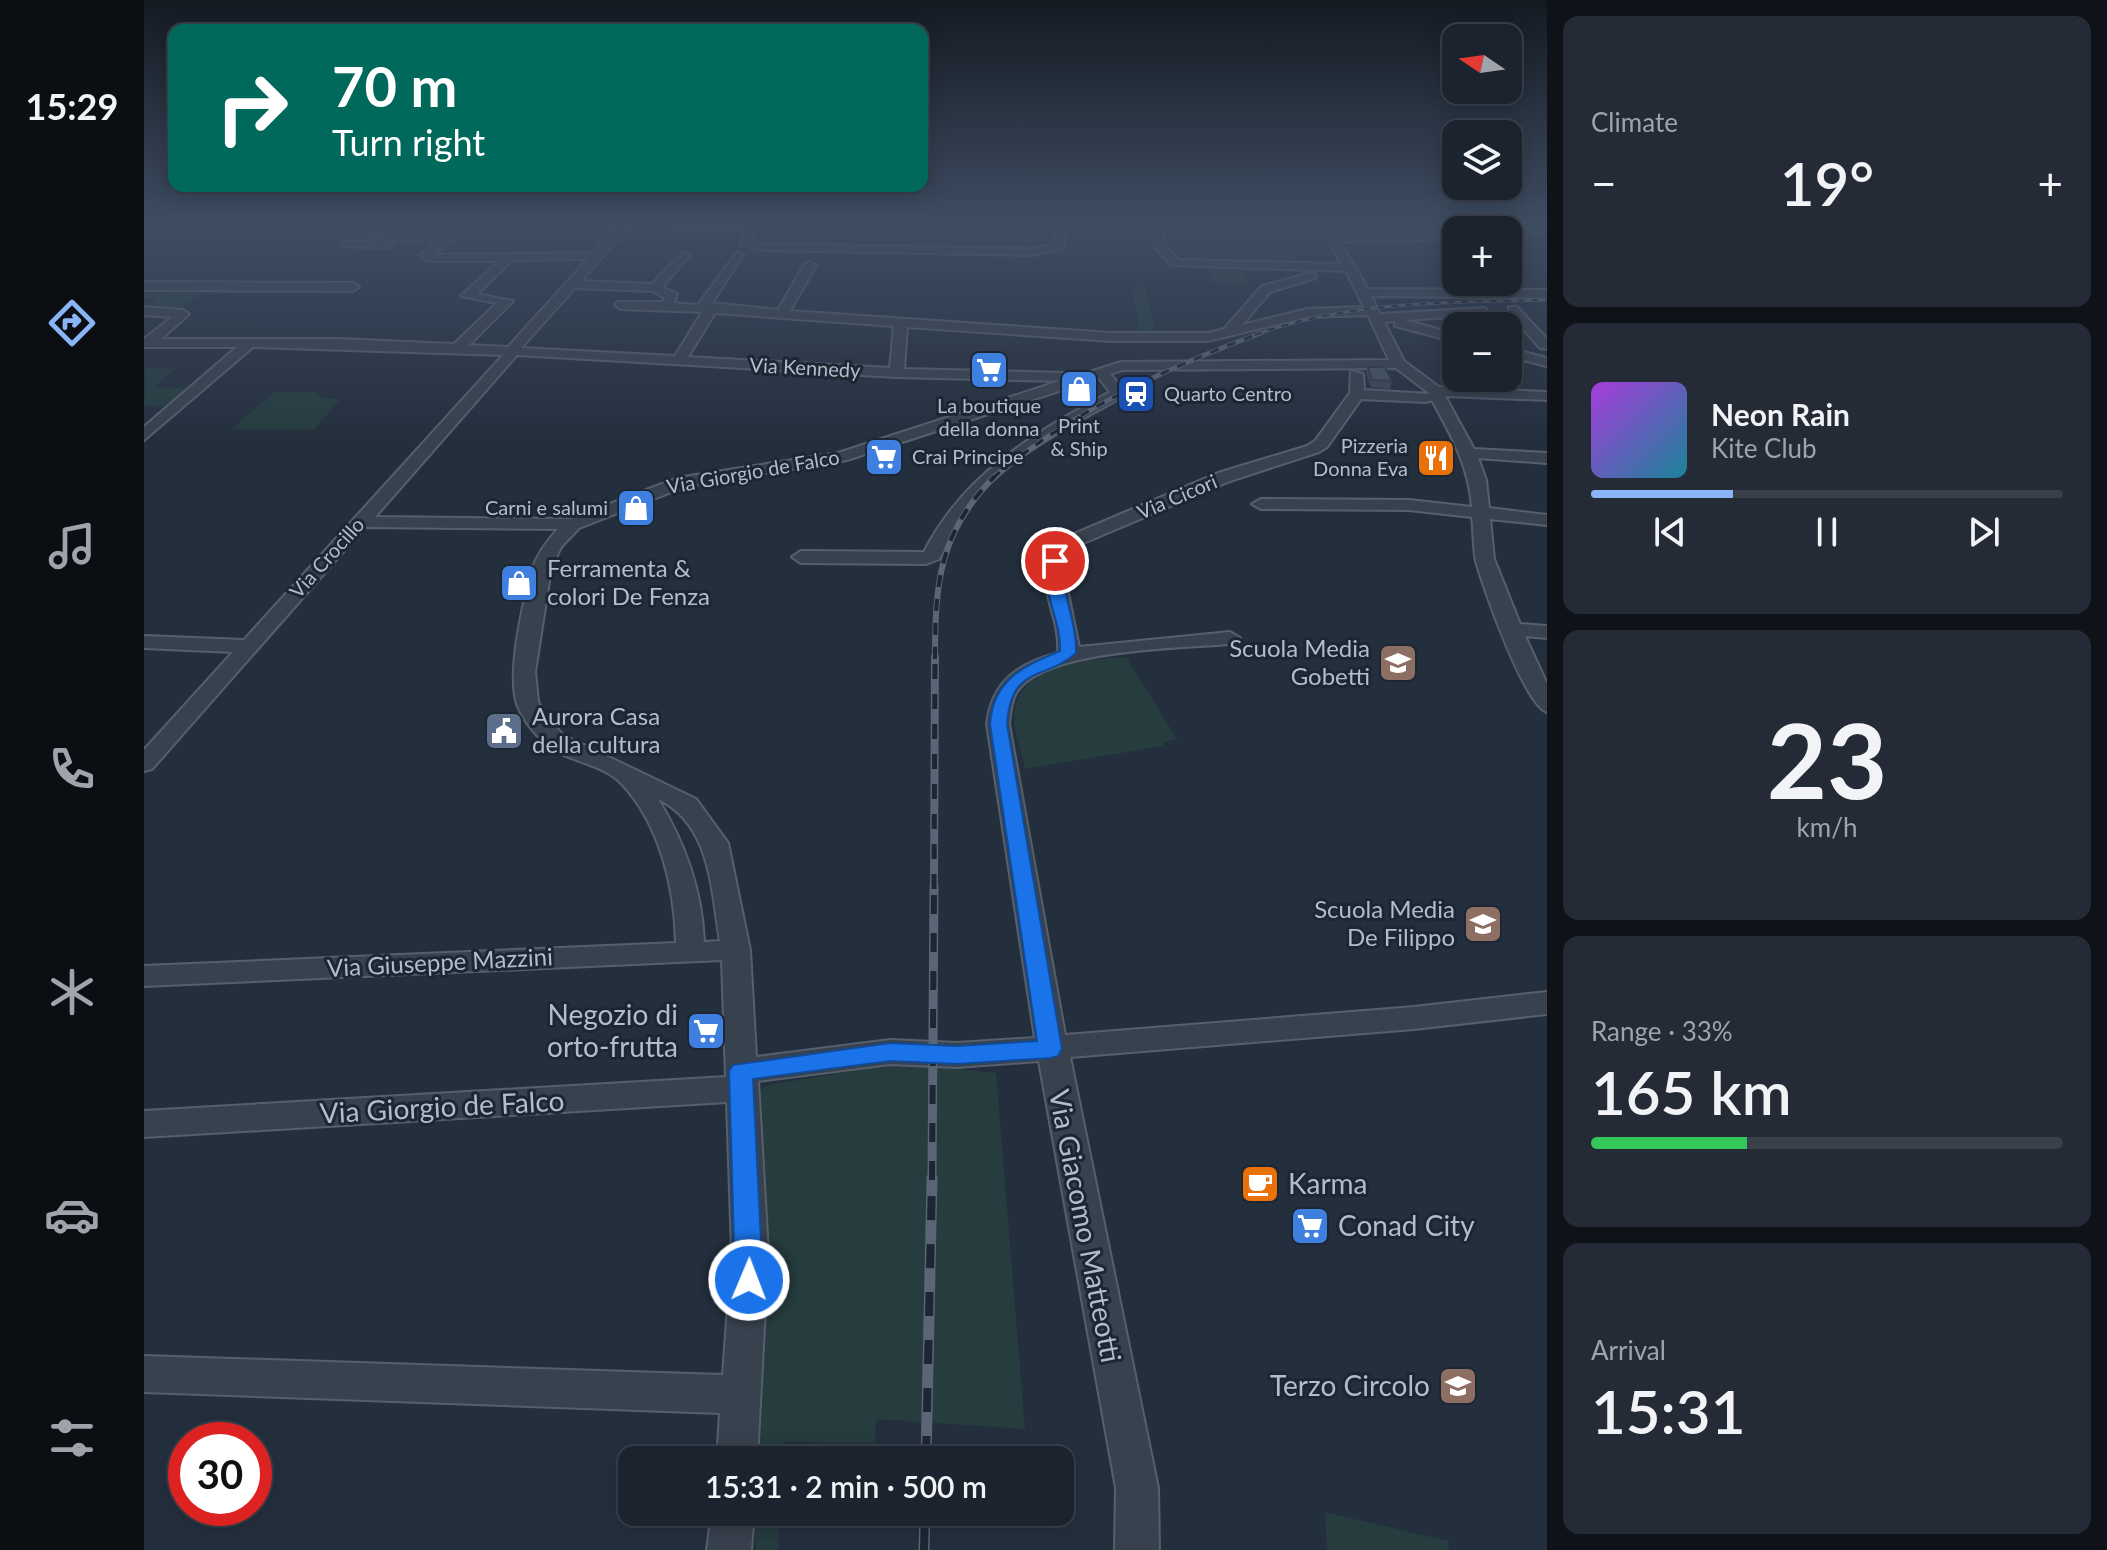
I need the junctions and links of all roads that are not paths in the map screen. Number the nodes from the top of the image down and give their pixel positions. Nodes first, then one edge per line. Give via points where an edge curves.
1 (205, 294) edge
2 (469, 294) edge
3 (564, 294) edge
4 (670, 294) edge
5 (715, 294) edge
6 (793, 294) edge
7 (1262, 294) edge
8 (1365, 294) edge
9 (1426, 294) edge
10 (1534, 294) edge
11 (621, 305) dead end
12 (665, 306) junction
13 (708, 307) junction
14 (1536, 309) dead end
15 (1513, 310) junction
16 (144, 311) edge
17 (182, 312) junction
18 (783, 312) junction
19 (1452, 312) edge
20 (1442, 313) edge
21 (1376, 316) junction
22 (901, 322) junction
23 (1227, 334) junction
24 (1442, 334) edge
25 (1111, 337) junction
26 (146, 343) edge
27 (250, 343) junction
28 (1522, 344) edge
29 (1546, 345) edge
30 (458, 348) junction
31 (513, 351) junction
32 (1522, 356) edge
33 (679, 361) junction
34 (1547, 362) edge
35 (1399, 364) junction
36 (1121, 366) junction
37 (897, 373) junction
38 (1356, 374) dead end
39 (1095, 375) junction
40 (1357, 394) junction
41 (1431, 395) junction
42 (1547, 396) edge
43 (144, 435) edge
44 (1468, 453) junction
45 (1547, 458) edge
46 (1261, 504) dead end
47 (1480, 514) junction
48 (1547, 520) edge
49 (360, 522) junction
50 (573, 524) junction
51 (801, 557) dead end
52 (1512, 629) junction
53 (1547, 632) edge
54 (1230, 638) dead end
55 (144, 642) edge
56 (247, 646) junction
57 (1068, 653) junction
58 (1547, 705) edge
59 (144, 764) edge
60 (663, 802) junction
61 (736, 950) junction
62 (690, 952) junction
63 (144, 976) edge
64 (1547, 1003) edge
65 (1050, 1049) junction
66 (741, 1080) junction
67 (144, 1124) edge
68 (144, 1374) edge
69 (742, 1395) junction
70 (738, 1446) edge
71 (732, 1526) edge
72 (729, 1550) edge
73 (1137, 1550) edge

1 - 17 street
2 - 30 street via 507,301
3 - 31 street, Via Crocillo
4 - 12 street
5 - 13 street
6 - 18 street
7 - 23 street
8 - 21 street
9 - 10 street
11 - 12 street
12 - 13 street
13 - 18 street
13 - 33 street
14 - 15 street
15 - 19 street
15 - 29 street
16 - 17 street
17 - 26 street
18 - 22 street
20 - 21 street
21 - 23 street via 1307,313
21 - 24 street
21 - 35 street
22 - 25 street
22 - 37 street
23 - 25 street
25 - 36 street
26 - 27 street, Via Kennedy
27 - 30 street, Via Kennedy
27 - 43 street
28 - 29 street
30 - 31 street, Via Kennedy
31 - 33 street, Via Kennedy
31 - 49 street, Via Crocillo
32 - 34 street
33 - 37 street, Via Kennedy
35 - 36 street, Via Giorgio de Falco
35 - 41 street
36 - 39 street, Via Giorgio de Falco
37 - 39 street, Via Kennedy
38 - 40 street
39 - 50 street, Via Giorgio de Falco via 818,463 683,482
39 - 51 street via 1119,393 1032,442 988,475 951,516 932,555
40 - 41 street
40 - 57 street, Via Cicori via 1313,449 1224,477 1059,551 1052,572
41 - 42 street
41 - 44 street
44 - 45 street
44 - 47 street via 1478,480
46 - 47 street via 1409,505
47 - 48 street
47 - 52 street via 1485,559
49 - 50 street
49 - 56 street, Via Crocillo
50 - 60 street via 553,545 542,569 524,672 527,701 555,740 628,776
52 - 53 street
52 - 58 street
54 - 57 street, Via Giacomo Matteotti
55 - 56 street
56 - 59 street, Via Crocillo
57 - 65 street, Via Giacomo Matteotti via 1028,669 1014,681 999,708 998,724
60 - 61 street via 687,804 715,843
60 - 62 street via 686,892
61 - 62 street, Via Giuseppe Mazzini
61 - 66 street
62 - 63 street, Via Giuseppe Mazzini
64 - 65 street, Via Giorgio de Falco
65 - 66 street, Via Giorgio de Falco via 957,1055 890,1052
65 - 73 street, Via Giacomo Matteotti via 1137,1488
66 - 67 street, Via Giorgio de Falco
66 - 69 street via 750,1252
68 - 69 street
69 - 70 street
71 - 72 street

